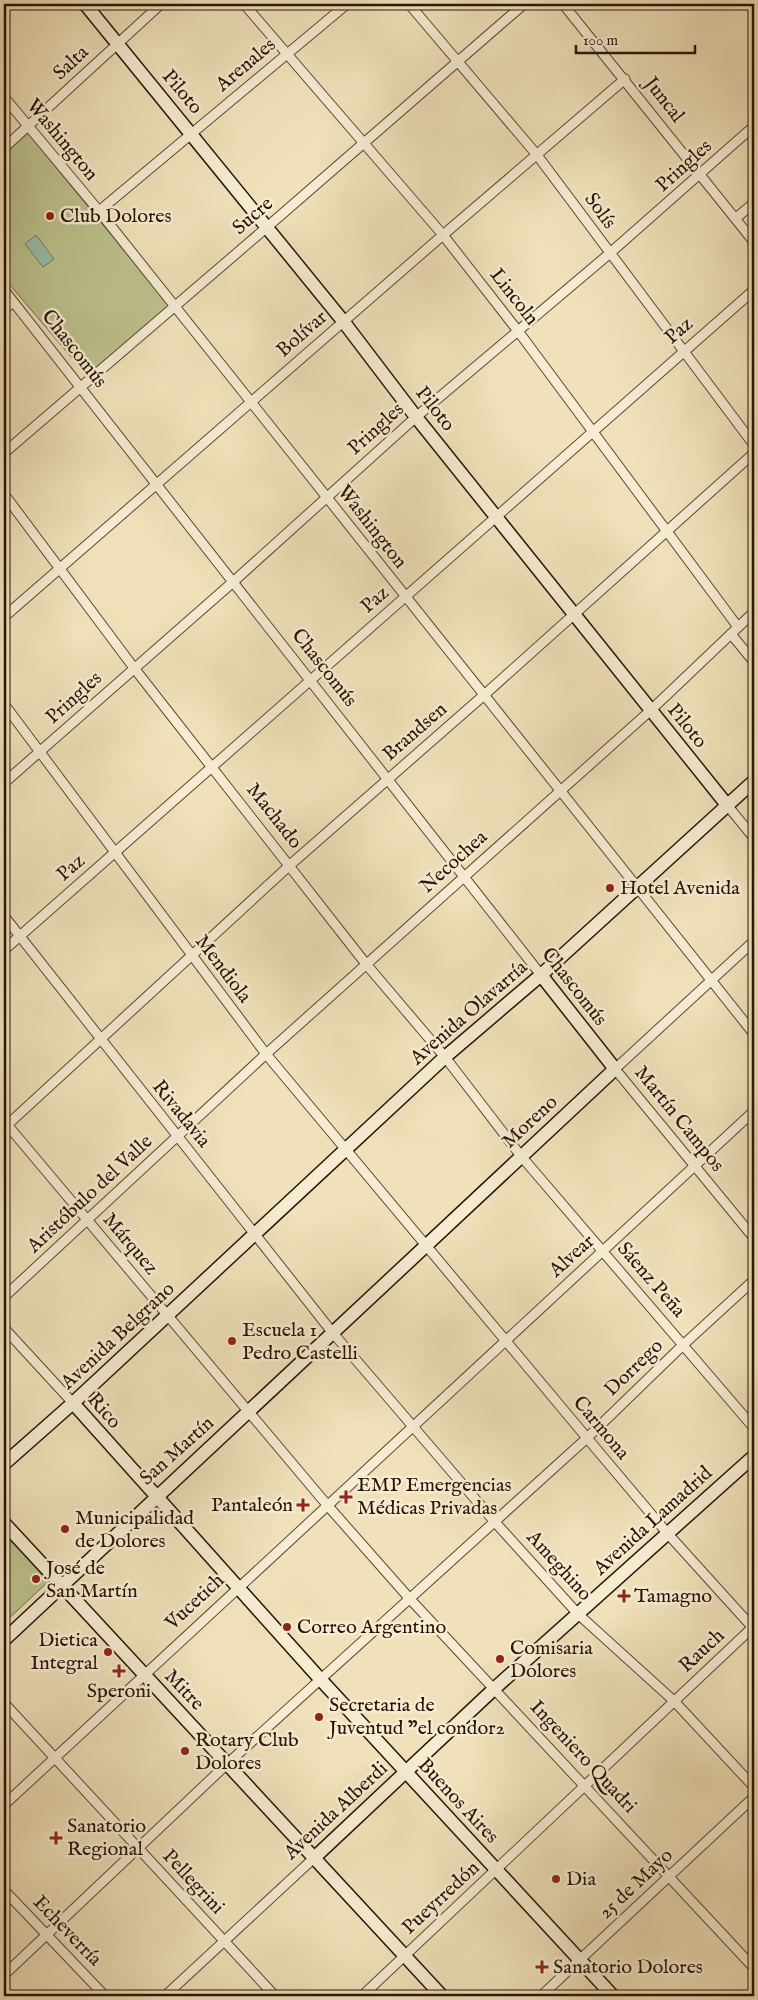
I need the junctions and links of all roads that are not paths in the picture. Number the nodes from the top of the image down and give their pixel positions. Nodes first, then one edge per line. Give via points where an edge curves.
1 (85, 4) edge
2 (161, 4) edge
3 (244, 4) edge
4 (347, 4) edge
5 (409, 4) edge
6 (524, 4) edge
7 (563, 4) edge
8 (118, 44) junction
9 (286, 54) junction
10 (460, 61) junction
11 (625, 79) junction
12 (4, 97) edge
13 (28, 126) junction
14 (754, 126) edge
15 (192, 134) junction
16 (363, 142) junction
17 (4, 148) edge
18 (537, 155) junction
19 (701, 175) junction
20 (754, 202) edge
21 (100, 211) junction
22 (736, 218) junction
23 (266, 228) junction
24 (442, 235) junction
25 (754, 242) edge
26 (609, 254) junction
27 (4, 290) edge
28 (754, 290) edge
29 (13, 302) junction
30 (174, 306) junction
31 (4, 310) edge
32 (343, 321) junction
33 (518, 331) junction
34 (683, 350) junction
35 (81, 387) junction
36 (251, 402) junction
37 (416, 416) junction
38 (591, 431) junction
39 (754, 445) edge
40 (4, 453) edge
41 (754, 453) edge
42 (156, 484) junction
43 (4, 494) edge
44 (326, 497) junction
45 (497, 517) junction
46 (667, 531) junction
47 (59, 568) junction
48 (233, 582) junction
49 (405, 597) junction
50 (754, 612) edge
51 (575, 613) junction
52 (4, 617) edge
53 (738, 627) junction
54 (731, 634) junction
55 (754, 662) edge
56 (134, 668) junction
57 (310, 680) junction
58 (483, 696) junction
59 (4, 704) edge
60 (651, 710) junction
61 (39, 752) junction
62 (213, 767) junction
63 (388, 779) junction
64 (754, 781) edge
65 (4, 783) edge
66 (560, 791) junction
67 (727, 805) junction
68 (754, 838) edge
69 (115, 853) junction
70 (290, 865) junction
71 (464, 876) junction
72 (636, 887) junction
73 (4, 916) edge
74 (19, 937) junction
75 (754, 941) edge
76 (4, 950) edge
77 (190, 955) junction
78 (366, 964) junction
79 (541, 975) junction
80 (710, 980) junction
81 (754, 1034) edge
82 (100, 1040) junction
83 (266, 1054) junction
84 (445, 1057) junction
85 (615, 1069) junction
86 (754, 1111) edge
87 (5, 1125) edge
88 (177, 1137) junction
89 (346, 1150) junction
90 (521, 1156) junction
91 (695, 1167) junction
92 (87, 1220) junction
93 (255, 1234) junction
94 (754, 1238) edge
95 (426, 1246) junction
96 (603, 1252) junction
97 (754, 1280) edge
98 (4, 1297) edge
99 (168, 1316) junction
100 (4, 1328) edge
101 (332, 1332) junction
102 (505, 1341) junction
103 (683, 1345) junction
104 (73, 1404) junction
105 (248, 1412) junction
106 (414, 1427) junction
107 (754, 1428) edge
108 (586, 1438) junction
109 (754, 1456) edge
110 (4, 1464) edge
111 (155, 1497) junction
112 (328, 1506) junction
113 (494, 1521) junction
114 (4, 1523) edge
115 (668, 1534) junction
116 (62, 1585) junction
117 (238, 1586) junction
118 (410, 1599) junction
119 (578, 1614) junction
120 (754, 1627) edge
121 (4, 1640) edge
122 (143, 1674) junction
123 (321, 1680) junction
124 (495, 1688) junction
125 (674, 1701) junction
126 (4, 1703) edge
127 (55, 1758) junction
128 (227, 1764) junction
129 (406, 1772) junction
130 (586, 1785) junction
131 (754, 1787) edge
132 (754, 1797) edge
133 (4, 1806) edge
134 (139, 1849) junction
135 (314, 1858) junction
136 (496, 1870) junction
137 (670, 1876) junction
138 (4, 1890) edge
139 (46, 1934) junction
140 (224, 1941) junction
141 (405, 1956) junction
142 (580, 1960) junction
143 (754, 1968) edge
144 (4, 1975) edge
145 (106, 1996) edge
146 (166, 1996) edge
147 (275, 1996) edge
148 (362, 1996) edge
149 (442, 1996) edge
150 (541, 1996) edge
151 (613, 1996) edge

1 - 8 main road, Piloto
2 - 8 street, Salta
3 - 9 street, Lincoln
4 - 9 street, Arenales
5 - 10 street, Solís
6 - 10 street, Sucre
7 - 11 street, Juncal
8 - 13 street, Salta
8 - 15 main road, Piloto
9 - 15 street, Arenales
9 - 16 street, Lincoln
10 - 16 street, Sucre
10 - 18 street, Solís
11 - 18 street, Bolívar
11 - 19 street, Juncal
12 - 13 street, Washington
13 - 17 street, Salta
13 - 21 street, Washington
14 - 19 street, Pringles
15 - 21 street, Arenales
15 - 23 main road, Piloto
16 - 23 street, Sucre
16 - 24 street, Lincoln
18 - 24 street, Bolívar
18 - 26 street, Solís
19 - 22 street, Juncal
19 - 26 street, Pringles
20 - 22 street
21 - 30 street, Washington
22 - 25 street, Juncal
23 - 30 street, Sucre
23 - 32 main road, Piloto
24 - 32 street, Bolívar
24 - 33 street, Lincoln
26 - 33 street, Pringles
26 - 34 street, Solís
27 - 29 street, Chascomús
28 - 34 street, Paz
29 - 31 street
29 - 35 street, Chascomús
30 - 35 street, Sucre
30 - 36 street, Washington
32 - 36 street, Bolívar
32 - 37 main road, Piloto
33 - 37 street, Pringles
33 - 38 street, Lincoln
34 - 38 street, Paz
34 - 39 street, Solís
35 - 40 street, Sucre
35 - 42 street, Chascomús
36 - 42 street, Bolívar
36 - 44 street, Washington
37 - 44 street, Pringles
37 - 45 main road, Piloto
38 - 45 street, Paz
38 - 46 street, Lincoln
41 - 46 street, Brandsen
42 - 47 street, Bolívar
42 - 48 street, Chascomús
43 - 47 street, Machado
44 - 48 street, Pringles
44 - 49 street, Washington
45 - 49 street, Paz
45 - 51 main road, Piloto
46 - 51 street, Brandsen
46 - 53 street, Lincoln
47 - 52 street, Bolívar
47 - 56 street, Machado
48 - 56 street, Pringles
48 - 57 street, Chascomús
49 - 57 street, Paz
49 - 58 street, Washington
50 - 53 street, Necochea
51 - 58 street, Brandsen
51 - 60 main road, Piloto
53 - 54 street, Necochea
54 - 55 street
54 - 60 street, Necochea
56 - 61 street, Pringles
56 - 62 street, Machado
57 - 62 street, Paz
57 - 63 street, Chascomús
58 - 63 street, Brandsen
58 - 66 street, Washington
59 - 61 street, Mendiola
60 - 66 street, Necochea
60 - 67 main road, Piloto
61 - 65 street, Pringles
61 - 69 street, Mendiola
62 - 69 street, Paz
62 - 70 street, Machado
63 - 70 street, Brandsen
63 - 71 street, Chascomús
64 - 67 main road, Avenida Olavarría
66 - 71 street, Necochea
66 - 72 street, Washington
67 - 68 street, Piloto
67 - 72 main road, Avenida Olavarría
69 - 74 street, Paz
69 - 77 street, Mendiola
70 - 77 street, Brandsen
70 - 78 street, Machado
71 - 78 street, Necochea
71 - 79 street, Chascomús
72 - 79 main road, Avenida Olavarría
72 - 80 street, Washington
73 - 74 street, Rivadavia
74 - 76 street, Paz
74 - 82 street, Rivadavia
75 - 80 street, Moreno
77 - 82 street, Brandsen
77 - 83 street, Mendiola
78 - 83 street, Necochea
78 - 84 street, Machado
79 - 84 main road, Avenida Olavarría
79 - 85 main road, Chascomús
80 - 81 street, Washington
80 - 85 street, Moreno
82 - 87 street, Brandsen
82 - 88 street, Rivadavia
83 - 88 street, Necochea
83 - 89 street, Mendiola
84 - 89 main road, Avenida Olavarría
84 - 90 street, Machado
85 - 90 main road, Moreno
85 - 91 street, Martín Campos
86 - 91 street, Alvear
87 - 92 street, Márquez
88 - 92 street, Aristóbulo del Valle
88 - 93 street, Rivadavia
89 - 93 main road, Avenida Olavarría
89 - 95 street, Mendiola
90 - 95 main road, Moreno
90 - 96 street, Sáenz Peña
91 - 94 street, Martín Campos
91 - 96 street, Alvear
92 - 98 street, Aristóbulo del Valle
92 - 99 street, Márquez
93 - 99 main road, Avenida Belgrano
93 - 101 street, Rivadavia
95 - 101 main road, Moreno
95 - 102 street, Carmona
96 - 102 street, Alvear
96 - 103 street, Sáenz Peña
97 - 103 street, Dorrego
99 - 104 main road, Avenida Belgrano
99 - 105 street, Márquez
100 - 104 street, Rico
101 - 105 main road, San Martín
101 - 106 street, Ameghino
102 - 106 street, Alvear
102 - 108 street, Carmona
103 - 107 street, Sáenz Peña
103 - 108 street, Dorrego
104 - 110 main road, Avenida Belgrano
104 - 111 main road, Rico
105 - 111 main road, San Martín
105 - 112 street, Ingeniero Quadri
106 - 112 street, Vucetich
106 - 113 street, Ameghino
108 - 113 street, Dorrego
108 - 115 street, Carmona
109 - 115 main road, Avenida Lamadrid
111 - 116 main road, San Martín
111 - 117 main road, Buenos Aires
112 - 117 street, Vucetich
112 - 118 street, Ingeniero Quadri
113 - 118 street, Dorrego
113 - 119 street, Ameghino
114 - 116 main road, Mitre
115 - 119 main road, Avenida Lamadrid
115 - 120 street, Carmona
116 - 121 main road, San Martín
116 - 122 main road, Mitre
117 - 122 street, Vucetich
117 - 123 main road, Buenos Aires
118 - 123 street, Dorrego
118 - 124 street, Ingeniero Quadri
119 - 124 main road, Avenida Alberdi
119 - 125 street, Ameghino
120 - 125 street, Rauch
122 - 127 street, Vucetich
122 - 128 main road, Mitre
123 - 128 street, Dorrego
123 - 129 main road, Buenos Aires
124 - 129 main road, Avenida Alberdi
124 - 130 street, Ingeniero Quadri
125 - 130 street, Pueyrredón
125 - 131 street, Ameghino
126 - 127 street, Pellegrini
127 - 133 street, Vucetich
127 - 134 street, Pellegrini
128 - 134 street, Dorrego
128 - 135 main road, Mitre
129 - 135 main road, Avenida Alberdi
129 - 136 main road, Buenos Aires
130 - 136 street, Pueyrredón
130 - 137 street, Ingeniero Quadri
132 - 137 street, 25 de Mayo
134 - 139 street, Dorrego
134 - 140 street, Pellegrini
135 - 140 street, Avenida Alberdi
135 - 141 main road, Mitre
136 - 141 street, Pueyrredón
136 - 142 main road, Buenos Aires
137 - 142 street, 25 de Mayo
137 - 143 street, Ingeniero Quadri
138 - 139 street, Echeverría
139 - 144 street, Dorrego
139 - 145 street, Echeverría
140 - 146 street, Avenida Alberdi
140 - 147 street, Pellegrini
141 - 148 street, Pueyrredón
141 - 149 main road, Mitre
142 - 150 street, 25 de Mayo
142 - 151 main road, Buenos Aires

